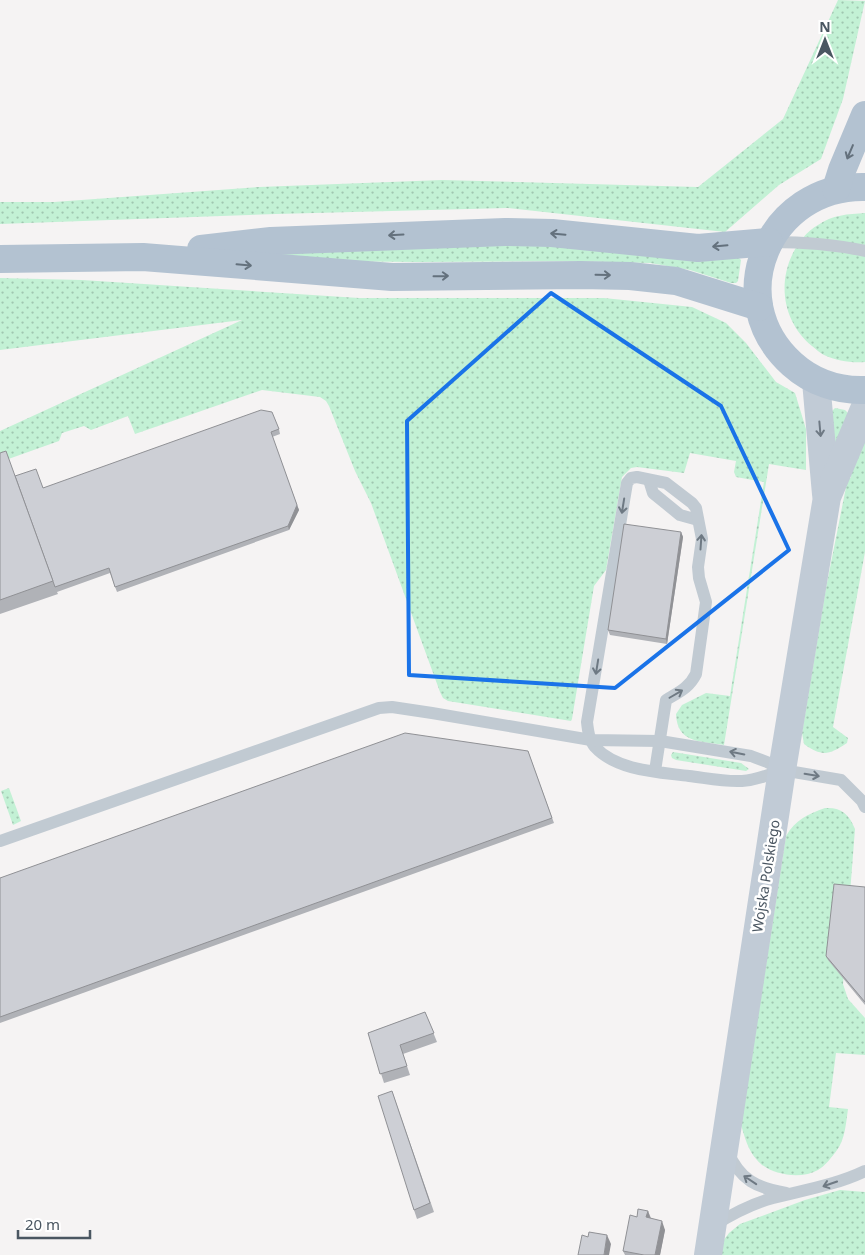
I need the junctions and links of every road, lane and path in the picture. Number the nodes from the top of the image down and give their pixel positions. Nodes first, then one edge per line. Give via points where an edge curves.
1 (865, 115) edge
2 (865, 187) edge
3 (836, 189) junction
4 (769, 242) junction
5 (865, 251) edge
6 (143, 257) junction
7 (0, 259) edge
8 (759, 307) junction
9 (816, 381) junction
10 (865, 390) edge
11 (865, 406) edge
12 (827, 497) junction
13 (591, 740) junction
14 (660, 741) junction
15 (782, 770) junction
16 (655, 771) junction
17 (864, 803) edge
18 (0, 841) edge
19 (724, 1143) junction
20 (865, 1171) edge
21 (794, 1194) junction
22 (712, 1226) junction
23 (708, 1255) edge

1 -> 3 main road
2 - 3 main road
3 - 4 main road via 804,203 790,214
4 - 5 lane via 812,242
4 -> 6 main road via 698,248 552,233 472,232 271,241
4 - 8 main road via 758,278
6 - 7 main road
6 -> 8 main road via 392,277 630,276 676,281
8 - 9 main road via 764,326 785,358
9 - 10 main road via 834,388
9 -> 12 street, Wojska Polskiego
11 - 12 street, Wojska Polskiego
12 - 15 street, Wojska Polskiego
13 - 14 lane
14 -> 13 lane via 666,700 686,688 696,674 706,602 698,578 702,539 698,520 680,515 653,493 649,480 637,477 627,483 588,722
13 - 16 lane via 600,751 619,762
13 - 18 lane via 432,713 379,708
15 -> 14 lane via 751,756
14 - 16 lane
15 - 16 lane via 744,781
15 -> 17 lane via 841,780
15 - 19 street, Wojska Polskiego
21 -> 19 lane via 746,1180 734,1165
19 - 22 street, Wojska Polskiego
20 -> 21 lane
21 - 22 lane via 750,1206
22 - 23 street, Wojska Polskiego

